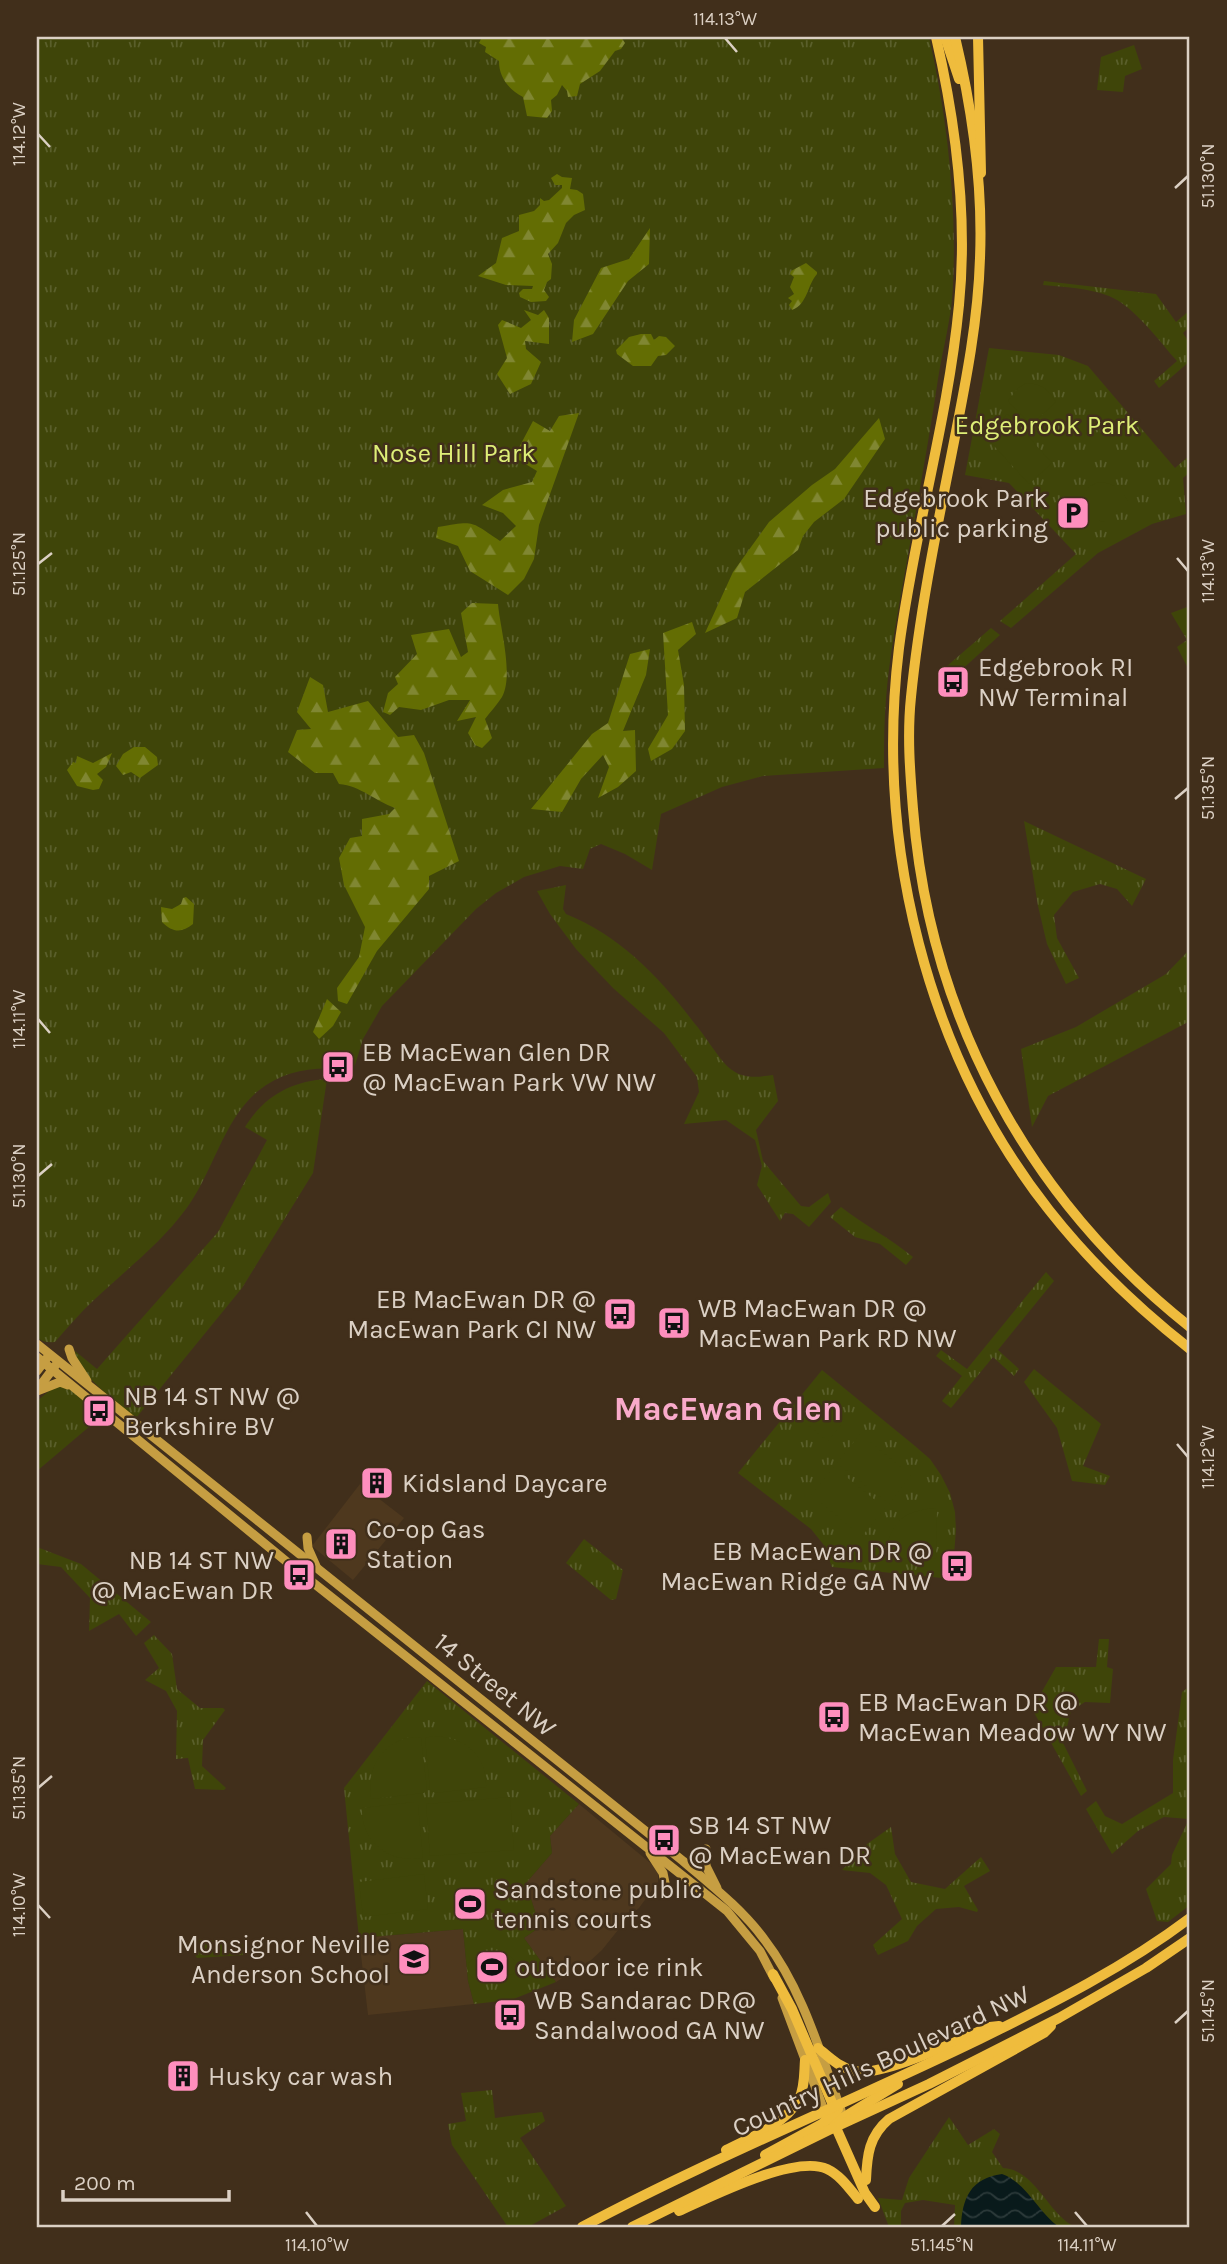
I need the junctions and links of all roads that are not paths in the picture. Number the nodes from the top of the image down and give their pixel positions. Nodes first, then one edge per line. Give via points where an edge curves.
1 (936, 37) edge
2 (945, 37) edge
3 (955, 37) edge
4 (978, 37) edge
5 (969, 106) junction
6 (979, 187) junction
7 (1190, 1327) edge
8 (37, 1344) edge
9 (69, 1349) dead end
10 (1190, 1349) edge
11 (50, 1354) junction
12 (40, 1360) edge
13 (59, 1361) junction
14 (52, 1370) junction
15 (37, 1371) edge
16 (89, 1386) junction
17 (75, 1388) junction
18 (37, 1390) edge
19 (307, 1537) dead end
20 (319, 1570) junction
21 (648, 1849) junction
22 (706, 1849) dead end
23 (665, 1883) dead end
24 (719, 1893) junction
25 (1190, 1917) edge
26 (1190, 1938) edge
27 (773, 1974) junction
28 (1059, 2018) junction
29 (1009, 2024) junction
30 (818, 2048) junction
31 (805, 2060) junction
32 (835, 2118) junction
33 (866, 2180) dead end
34 (671, 2182) junction
35 (858, 2199) dead end
36 (875, 2207) dead end
37 (582, 2227) edge
38 (621, 2227) edge
39 (632, 2227) edge
40 (643, 2227) edge

1 - 10 main road via 957,150 962,257 948,389 900,646 892,776 900,852 947,1034 995,1129 1048,1209 1077,1243 1158,1324
2 - 5 main road
3 - 5 main road
4 - 6 main road
5 - 6 main road
6 - 7 main road via 980,258 969,362 932,553 911,701 909,757 916,848 927,912 962,1026 1026,1148 1080,1221
8 - 11 main road, 14 Street NW
9 - 16 main road
11 - 12 main road
11 - 13 main road, 14 Street NW
12 - 14 main road, 14 Street NW
12 - 15 main road
13 - 14 main road
13 - 16 main road, 14 Street NW
14 - 17 main road, 14 Street NW
14 - 18 main road
16 - 20 main road, 14 Street NW
17 - 18 main road via 60,1382
17 - 21 main road, 14 Street NW
19 - 20 main road
20 - 24 main road, 14 Street NW
21 - 23 main road
21 - 27 main road, 14 Street NW via 727,1911
22 - 24 main road via 706,1866
24 - 30 main road, 14 Street NW via 764,1938 780,1963
25 - 29 main road, Country Hills Boulevard NW via 1110,1973
26 - 28 main road, Country Hills Boulevard NW
27 - 31 main road, 14 Street NW
27 - 32 main road
28 - 32 main road, Country Hills Boulevard NW
28 - 33 main road via 1044,2034 882,2125 868,2152
29 - 30 main road via 874,2071 846,2068
29 - 32 main road, Country Hills Boulevard NW
30 - 32 main road, 14 Street NW
31 - 32 main road, 14 Street NW
31 - 34 main road via 799,2098 784,2116
32 - 34 main road, Country Hills Boulevard NW
32 - 36 main road
32 - 38 main road
32 - 39 main road, Country Hills Boulevard NW
34 - 37 main road, Country Hills Boulevard NW
35 - 40 main road via 827,2169 806,2166 755,2179

